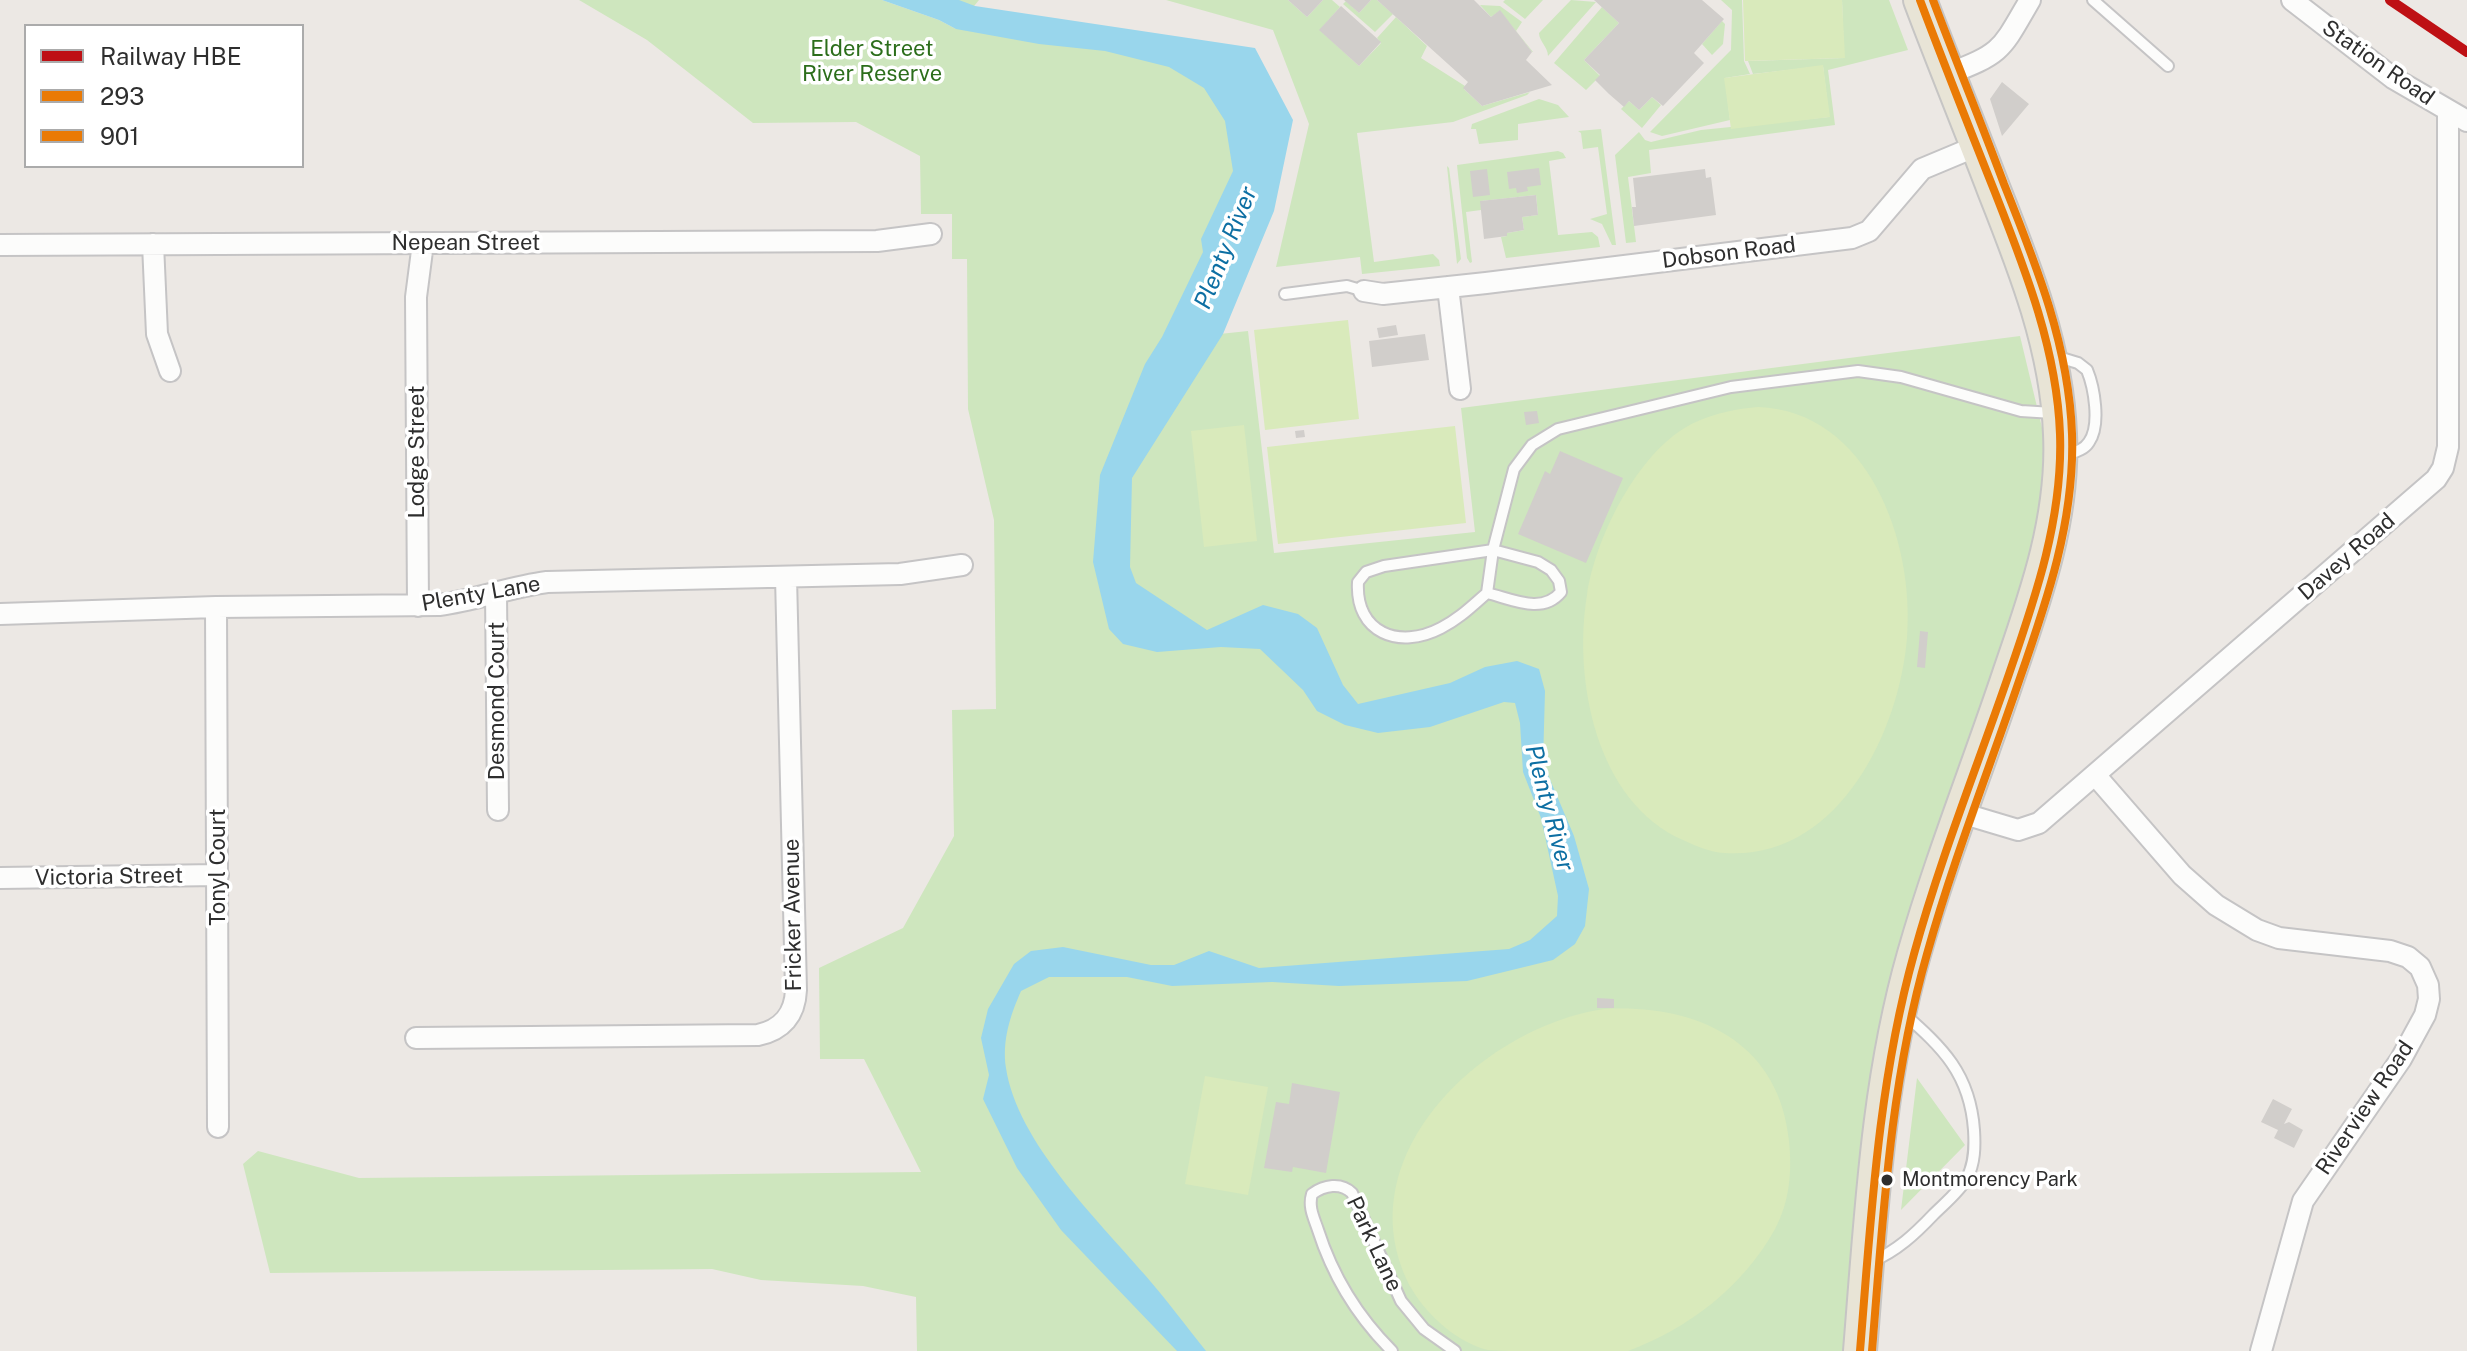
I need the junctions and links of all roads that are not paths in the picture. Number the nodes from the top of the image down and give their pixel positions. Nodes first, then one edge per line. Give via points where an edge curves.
1 (1920, 0) edge
2 (2030, 0) edge
3 (2093, 0) edge
4 (2292, 0) edge
5 (2168, 66) dead end
6 (1948, 74) junction
7 (2458, 116) edge
8 (1977, 146) junction
9 (931, 234) dead end
10 (414, 243) junction
11 (153, 244) junction
12 (0, 245) edge
13 (1448, 287) junction
14 (1364, 291) joint
15 (1285, 294) dead end
16 (2049, 354) junction
17 (170, 371) dead end
18 (1460, 389) dead end
19 (2059, 412) junction
20 (2061, 457) junction
21 (1493, 550) junction
22 (962, 565) dead end
23 (786, 577) junction
24 (496, 592) junction
25 (1487, 593) junction
26 (418, 606) junction
27 (216, 607) junction
28 (0, 614) edge
29 (2096, 776) junction
30 (498, 810) dead end
31 (1961, 813) junction
32 (218, 875) junction
33 (0, 878) edge
34 (1899, 1009) junction
35 (416, 1038) dead end
36 (218, 1127) dead end
37 (1866, 1264) junction
38 (1392, 1351) edge
39 (1455, 1351) edge
40 (1860, 1351) edge
41 (2261, 1351) edge

1 - 6 main road
2 - 6 street via 1996,52
3 - 5 lane
4 - 7 street, Station Road via 2393,78
6 - 8 main road
7 - 29 street, Davey Road via 2448,447 2443,468
8 - 13 street, Dobson Road via 1922,169 1869,231 1858,236
8 - 16 main road via 2024,268
9 - 10 street, Nepean Street via 877,241
10 - 11 street, Nepean Street
10 - 26 street, Lodge Street
11 - 12 street, Nepean Street
11 - 17 street via 157,334
13 - 14 street, Dobson Road
13 - 18 street
14 - 15 lane, Dobson Road via 1347,286
16 - 19 main road
16 - 20 lane via 2083,366 2093,396 2092,437 2081,449
19 - 20 main road
19 - 21 lane via 2021,411 1869,371 1731,387 1627,411 1558,429 1532,445 1514,469
20 - 31 main road via 2051,539
21 - 25 lane
21 - 25 lane via 1551,570 1561,592 1539,606
21 - 25 lane via 1384,566 1366,572 1357,593 1374,628 1411,638 1465,614
22 - 23 street, Plenty Lane via 900,574
23 - 24 street, Plenty Lane via 547,582
23 - 35 street, Fricker Avenue via 796,990 781,1027 758,1035
24 - 26 street, Plenty Lane
24 - 30 street, Desmond Court
26 - 27 street, Plenty Lane
27 - 28 street, Plenty Lane
27 - 32 street, Tonyl Court
29 - 31 street, Davey Road via 2027,829
29 - 41 street, Riverview Road via 2182,875 2216,905 2279,938 2408,957 2428,985 2425,1015 2401,1059 2303,1201
31 - 34 main road
32 - 33 street, Victoria Street
32 - 36 street, Tonyl Court
34 - 37 main road via 1879,1127
34 - 37 lane via 1939,1047 1961,1078 1972,1105 1973,1162 1965,1181 1923,1225 1896,1250
37 - 40 main road
38 - 39 lane, Park Lane via 1360,1316 1330,1263 1311,1208 1317,1190 1339,1186 1352,1193 1401,1301 1424,1329

